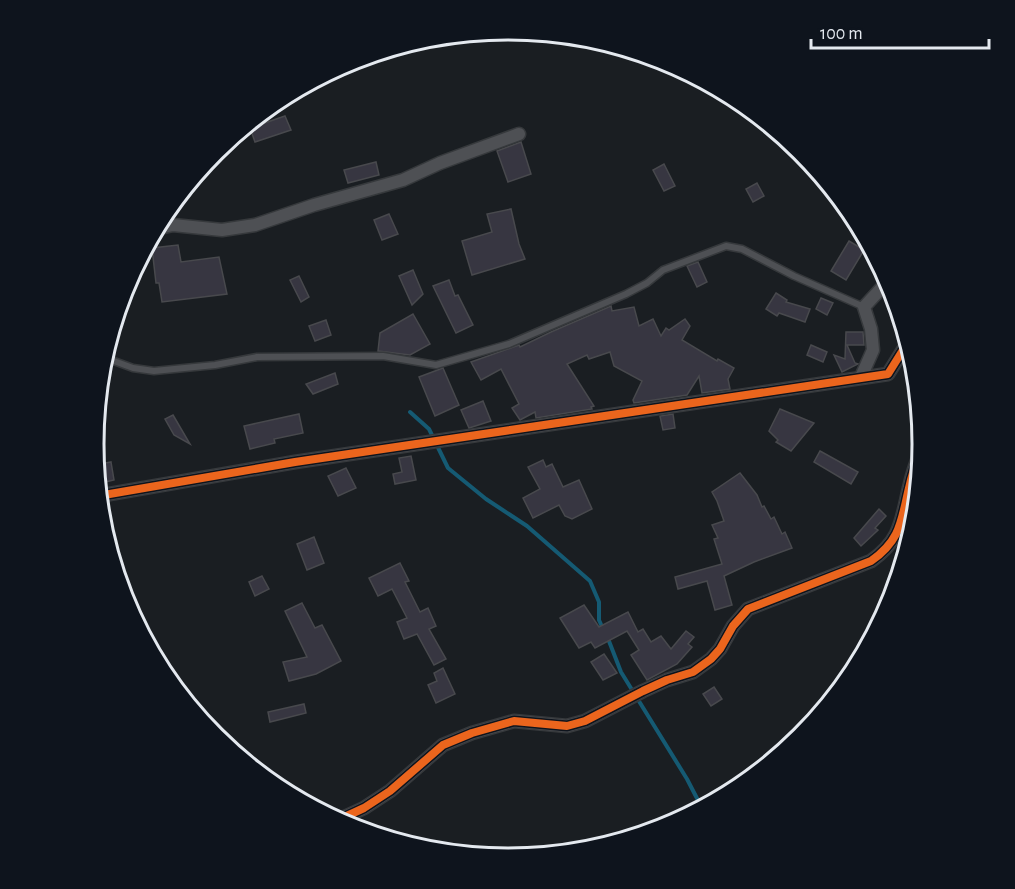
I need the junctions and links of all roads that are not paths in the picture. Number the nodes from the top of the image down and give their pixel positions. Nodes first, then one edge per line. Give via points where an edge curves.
1 (519, 134) dead end
2 (168, 226) edge
3 (880, 289) edge
4 (864, 307) junction
5 (901, 353) edge
6 (112, 360) edge
7 (861, 377) junction
8 (909, 486) edge
9 (107, 494) edge
10 (348, 816) edge

1 - 2 street via 403,180 255,225 222,230
3 - 4 street
4 - 6 lane via 742,249 726,246 663,270 626,294 508,344 436,365 383,356 257,357 154,371
4 - 7 street via 873,350
5 - 7 street via 888,375
7 - 9 street via 295,462
8 - 10 street via 902,523 884,551 871,561 748,609 720,649 693,672 643,691 585,722 567,726 514,721 443,745 390,791

